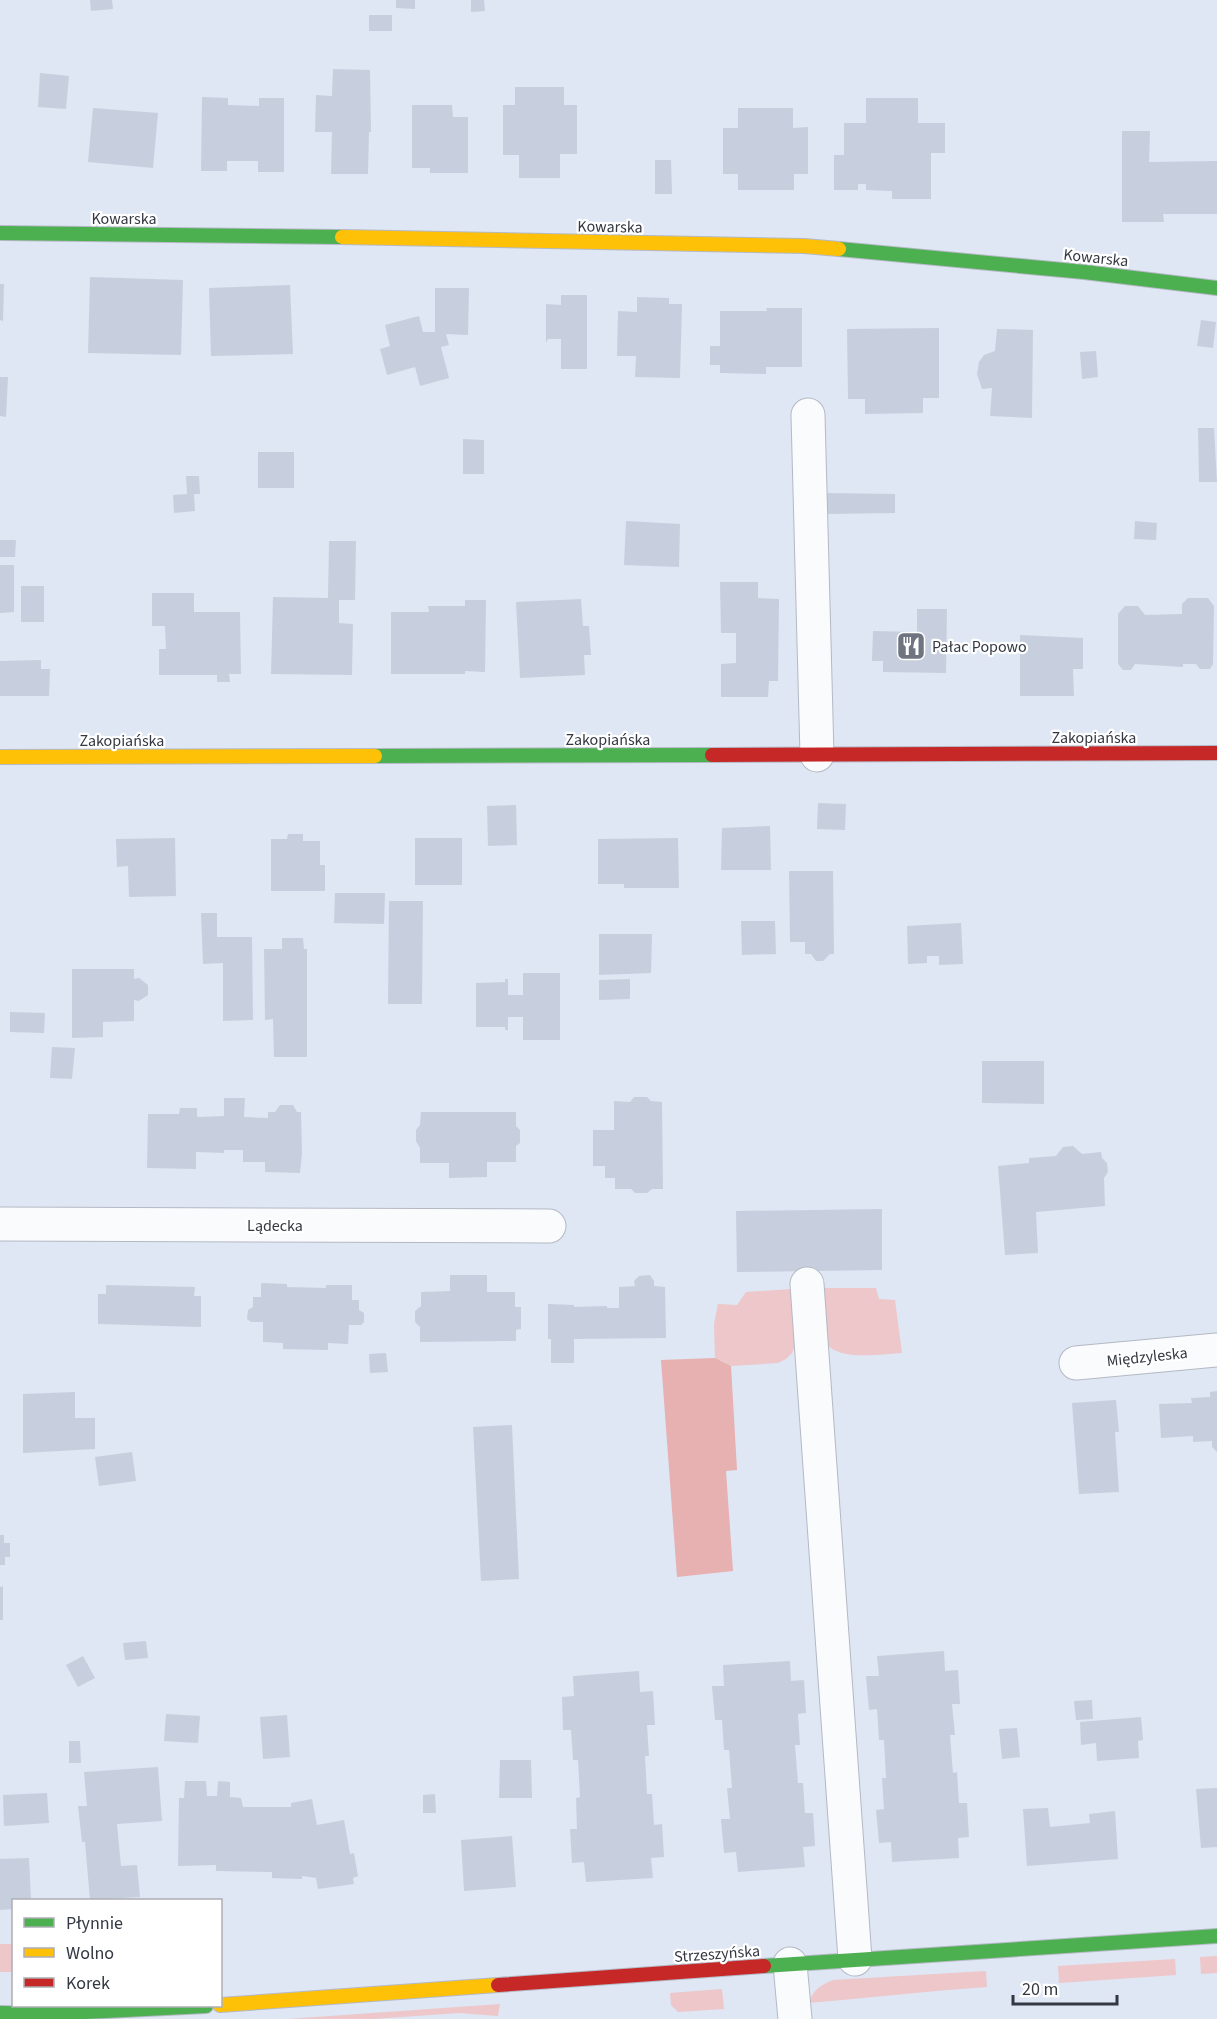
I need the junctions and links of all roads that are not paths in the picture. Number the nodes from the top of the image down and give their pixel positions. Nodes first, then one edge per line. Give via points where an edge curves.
1 (0, 233) edge
2 (1217, 288) edge
3 (808, 415) dead end
4 (1217, 753) edge
5 (817, 755) junction
6 (0, 757) edge
7 (0, 1224) edge
8 (549, 1226) dead end
9 (807, 1284) dead end
10 (1217, 1350) edge
11 (1076, 1363) dead end
12 (1217, 1936) edge
13 (855, 1959) junction
14 (790, 1964) junction
15 (222, 2004) edge
16 (194, 2010) edge
17 (0, 2013) edge
18 (795, 2019) edge

1 - 2 street, Kowarska via 804,246
3 - 5 street
4 - 5 street, Zakopiańska
5 - 6 street, Zakopiańska
7 - 8 street, Lądecka
9 - 13 street
10 - 11 street, Międzyleska
12 - 13 street, Strzeszyńska
13 - 14 street, Strzeszyńska
14 - 15 street, Strzeszyńska
14 - 18 street
16 - 17 street

